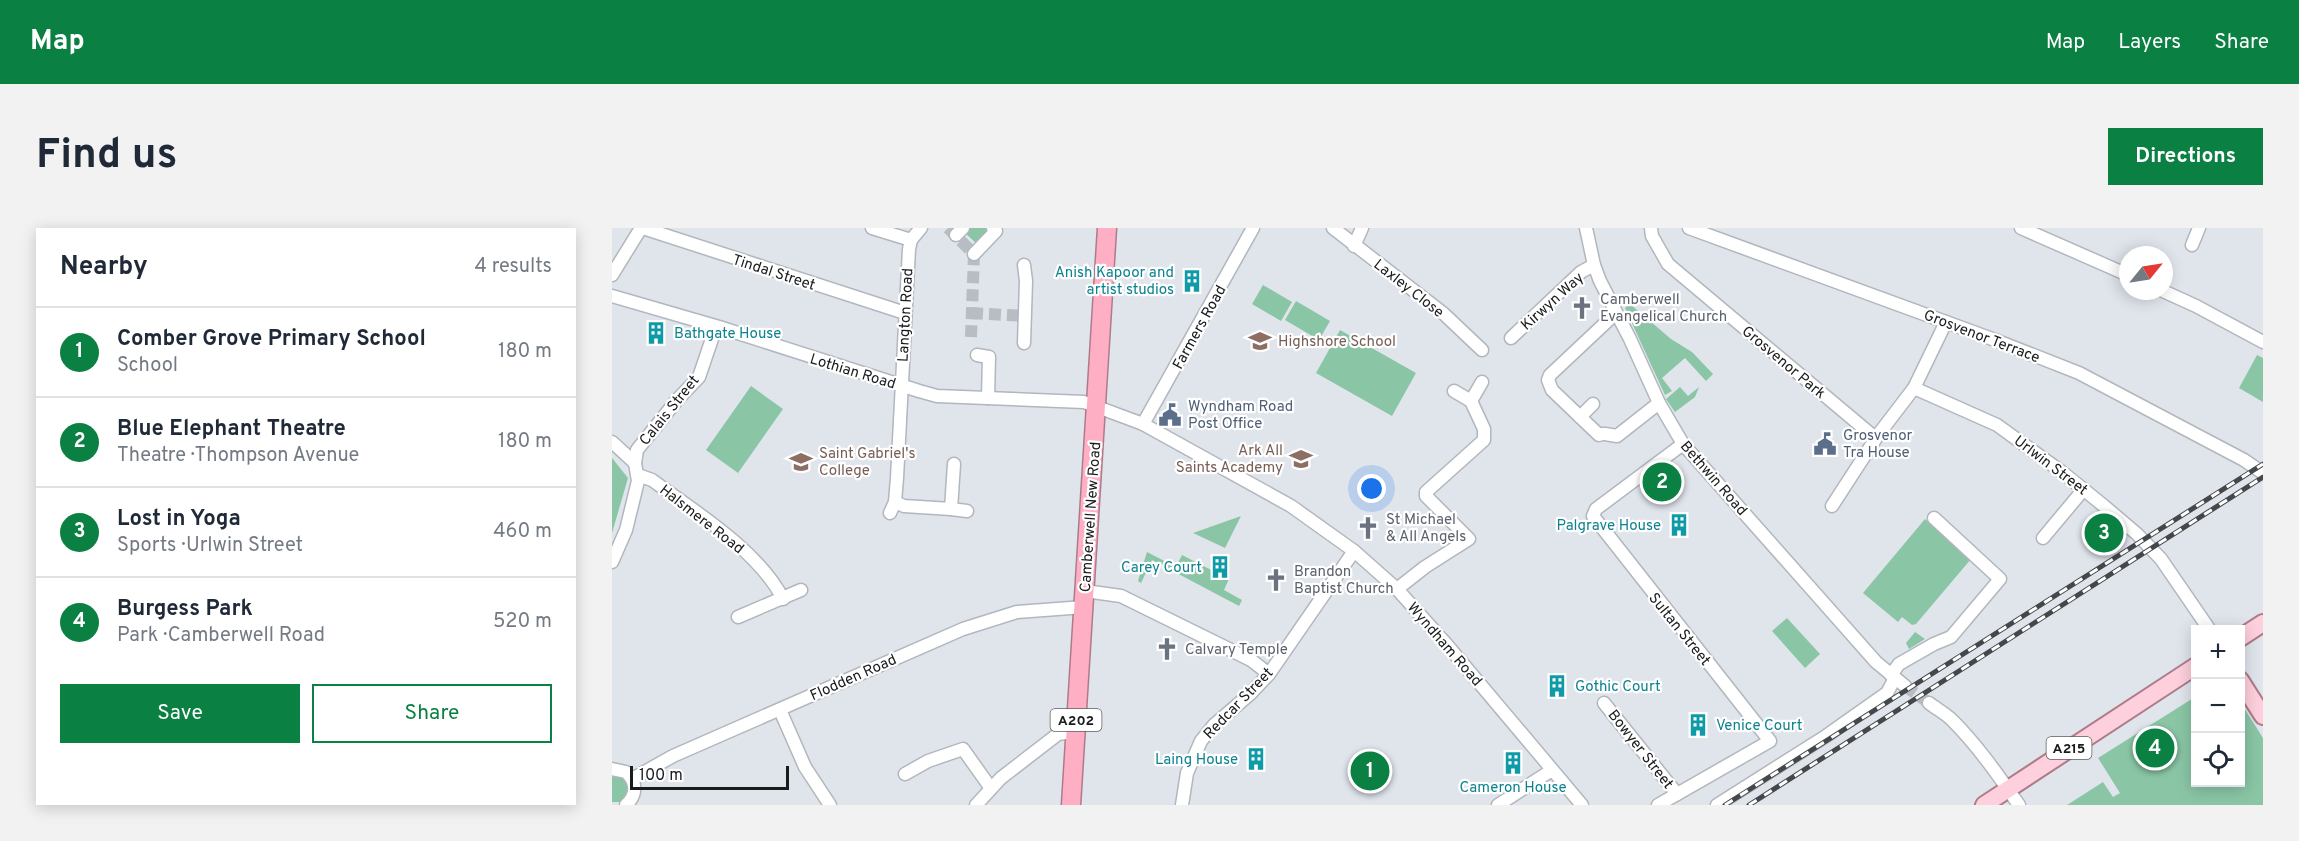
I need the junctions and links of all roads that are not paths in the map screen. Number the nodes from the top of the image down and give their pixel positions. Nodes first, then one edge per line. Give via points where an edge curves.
1 (872, 228) edge
2 (921, 228) edge
3 (993, 228) edge
4 (1107, 228) edge
5 (1253, 228) edge
6 (1333, 228) edge
7 (1362, 228) edge
8 (1586, 228) edge
9 (1651, 228) edge
10 (1689, 228) edge
11 (2021, 228) edge
12 (2199, 228) edge
13 (645, 230) edge
14 (911, 240) junction
15 (2192, 245) dead end
16 (1354, 246) junction
17 (974, 254) dead end
18 (1594, 264) junction
19 (1024, 265) dead end
20 (2119, 271) edge
21 (612, 274) edge
22 (614, 295) edge
23 (2173, 296) edge
24 (905, 313) junction
25 (1616, 313) junction
26 (1946, 322) junction
27 (716, 327) junction
28 (1510, 338) dead end
29 (2263, 342) edge
30 (1024, 343) dead end
31 (1482, 350) dead end
32 (977, 355) dead end
33 (1482, 382) dead end
34 (902, 386) junction
35 (1914, 388) junction
36 (1454, 391) dead end
37 (988, 398) junction
38 (1471, 401) junction
39 (1659, 403) junction
40 (1593, 404) dead end
41 (1096, 406) junction
42 (1580, 417) junction
43 (1143, 424) junction
44 (1878, 435) junction
45 (612, 442) edge
46 (1683, 444) junction
47 (954, 464) dead end
48 (637, 469) junction
49 (2263, 473) edge
50 (2084, 489) junction
51 (1832, 506) dead end
52 (951, 510) junction
53 (968, 511) dead end
54 (1934, 518) dead end
55 (2043, 538) dead end
56 (1354, 551) junction
57 (612, 562) edge
58 (1397, 589) junction
59 (801, 590) dead end
60 (783, 598) junction
61 (1085, 599) junction
62 (738, 617) dead end
63 (2263, 623) edge
64 (2205, 625) edge
65 (2245, 635) edge
66 (2191, 669) edge
67 (1269, 674) junction
68 (1897, 680) junction
69 (2245, 687) edge
70 (1605, 703) dead end
71 (1929, 703) tunnel mouth
72 (780, 710) junction
73 (2263, 716) edge
74 (1075, 732) junction
75 (612, 769) edge
76 (1552, 770) junction
77 (906, 774) dead end
78 (632, 778) junction
79 (990, 787) junction
80 (2008, 789) junction
81 (1677, 794) junction
82 (626, 805) edge
83 (830, 805) edge
84 (976, 805) edge
85 (1071, 805) edge
86 (1182, 805) edge
87 (1498, 805) edge
88 (1582, 805) edge
89 (1658, 805) edge
90 (1717, 805) edge
91 (1984, 805) edge
92 (2019, 805) edge

1 - 14 street
2 - 14 street
3 - 17 street via 996,231
4 - 41 highway, Camberwell New Road / A202
5 - 43 street, Farmers Road
6 - 16 street, Laxley Close
7 - 16 street
8 - 18 street, Bethwin Road
9 - 44 street, Grosvenor Park via 1668,264 1837,407 1873,436
10 - 26 street, Grosvenor Terrace
11 - 20 street
12 - 15 street
13 - 21 street
13 - 24 street, Tindal Street
14 - 24 street, Langton Road
16 - 31 street, Laxley Close via 1444,314
18 - 25 street, Bethwin Road
18 - 28 street, Kirwyn Way
19 - 30 street
22 - 27 street, Lothian Road
23 - 29 street
24 - 34 street, Langton Road
25 - 39 street, Bethwin Road
25 - 42 street via 1549,377 1552,390
26 - 35 street
26 - 49 street, Grosvenor Terrace via 2079,373
27 - 34 street, Lothian Road
27 - 48 street, Calais Street via 699,376 641,444
32 - 37 street via 989,357
33 - 38 street
34 - 37 street, Lothian Road via 937,396
34 - 52 street, Langton Road via 892,508
35 - 44 street
35 - 50 street, Urlwin Street via 1997,425
36 - 38 street
37 - 41 street, Lothian Road via 1084,402
38 - 58 street via 1485,429 1484,440 1426,492 1468,539
39 - 42 street via 1617,436 1599,435
39 - 46 street, Bethwin Road
40 - 42 street
41 - 43 street, Wyndham Road
41 - 61 highway, Camberwell New Road / A202
43 - 56 street, Wyndham Road via 1266,490
44 - 51 street
45 - 48 street, Halsmere Road
46 - 68 street, Bethwin Road via 1876,662
46 - 81 street, Sultan Street via 1596,509 1593,516 1770,741
47 - 52 street
48 - 57 street, Calais Street via 626,530
48 - 60 street, Halsmere Road via 727,536 769,576
50 - 55 street
50 - 64 street, Urlwin Street via 2149,546
52 - 53 street
54 - 68 street via 2000,579 1951,637 1899,664
56 - 58 street, Wyndham Road
56 - 67 street, Redcar Street
58 - 76 street, Wyndham Road
59 - 60 street
60 - 62 street
61 - 67 street, Flodden Road via 1121,596 1251,660
61 - 72 street, Flodden Road via 1017,612 963,629
61 - 74 highway, Camberwell New Road / A202
63 - 65 main road
66 - 80 main road, A215
67 - 86 street, Redcar Street via 1201,741 1187,772
68 - 90 street via 1887,693 1826,736
69 - 73 main road
70 - 81 street, Bowyer Street
71 - 80 street via 1970,739
72 - 78 street, Flodden Road via 672,756
72 - 83 street via 805,766
74 - 79 street via 1058,734
74 - 85 highway, Camberwell New Road / A202
75 - 78 street via 626,772
76 - 87 street
76 - 88 street, Wyndham Road
77 - 79 street via 928,761 963,749
78 - 82 street via 634,794
79 - 84 street
80 - 91 main road, A215
80 - 92 street
81 - 89 street

